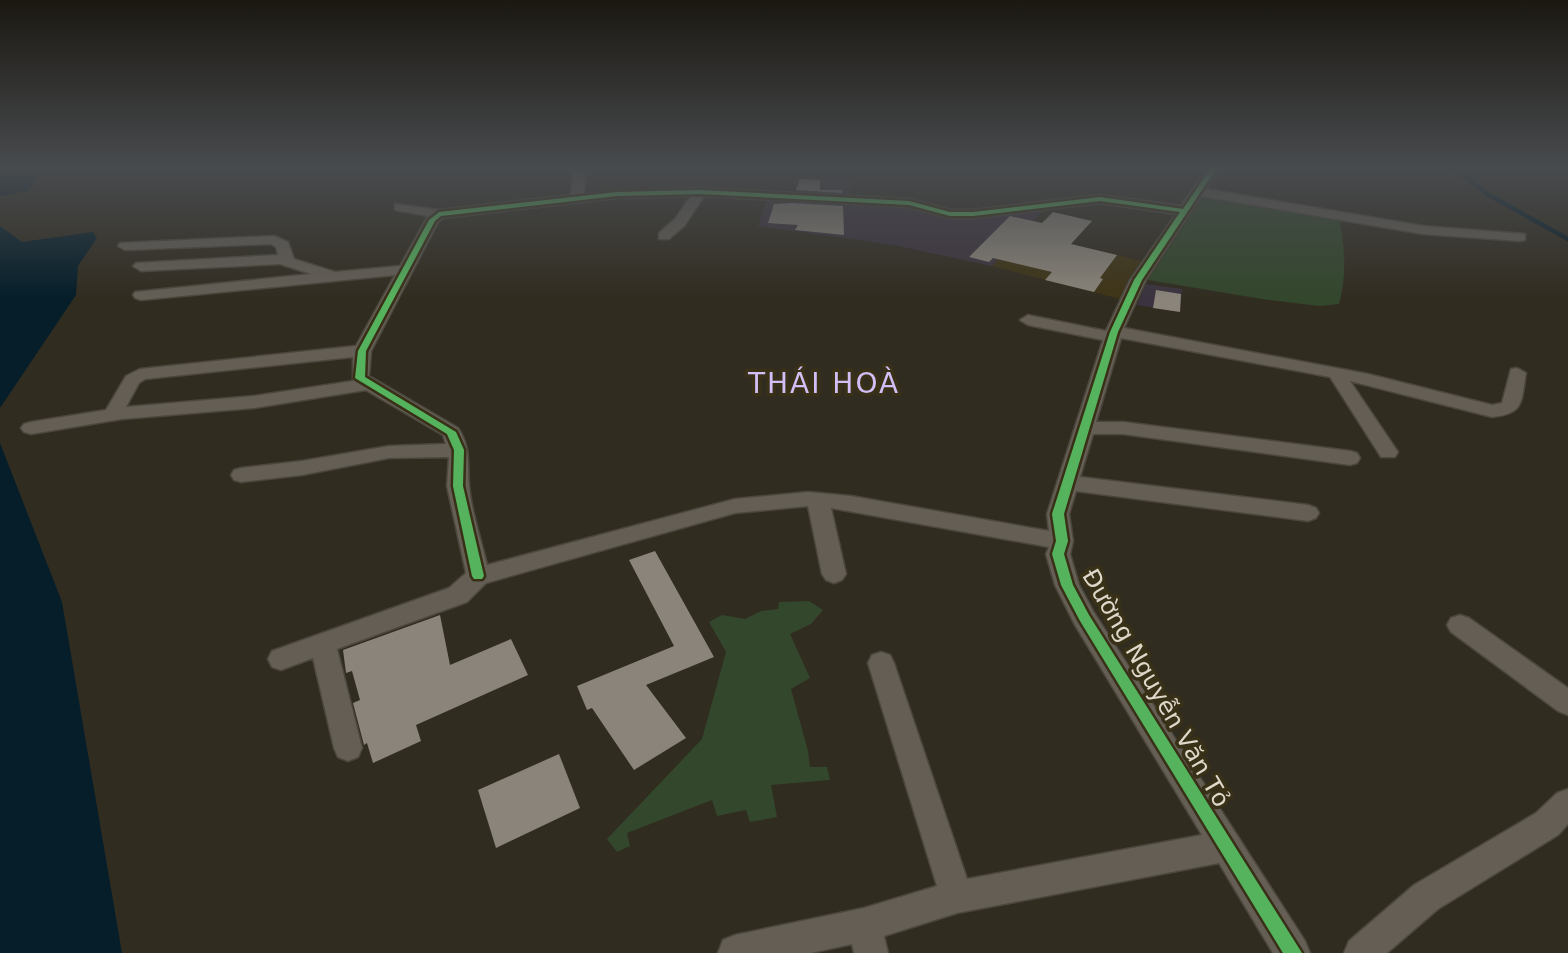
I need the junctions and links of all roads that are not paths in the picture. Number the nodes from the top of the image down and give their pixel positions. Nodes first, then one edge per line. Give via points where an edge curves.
1 (422, 210) edge
2 (468, 210) edge
3 (688, 210) edge
4 (937, 210) edge
5 (1003, 210) edge
6 (1185, 210) edge
7 (1261, 210) edge
8 (439, 214) junction
9 (664, 236) dead end
10 (1520, 237) dead end
11 (196, 241) junction
12 (125, 246) dead end
13 (287, 259) junction
14 (173, 264) junction
15 (141, 266) dead end
16 (404, 270) junction
17 (334, 277) junction
18 (141, 295) dead end
19 (1028, 320) dead end
20 (1113, 335) junction
21 (362, 351) junction
22 (1336, 373) junction
23 (1517, 373) dead end
24 (367, 384) junction
25 (113, 414) junction
26 (31, 428) dead end
27 (1086, 428) junction
28 (459, 450) junction
29 (1388, 452) dead end
30 (1350, 458) dead end
31 (241, 475) dead end
32 (1068, 483) junction
33 (822, 499) junction
34 (1308, 513) dead end
35 (1062, 541) junction
36 (834, 573) dead end
37 (478, 576) junction
38 (1460, 625) dead end
39 (323, 644) junction
40 (281, 659) dead end
41 (881, 663) dead end
42 (1568, 703) edge
43 (348, 748) dead end
44 (1568, 803) edge
45 (1225, 846) junction
46 (957, 897) junction
47 (867, 939) edge
48 (735, 952) edge
49 (1293, 953) edge
50 (1361, 953) edge

1 - 8 street
2 - 8 street
3 - 9 street
4 - 5 street via 950,214
6 - 20 street, Đường Nguyễn Văn Tỏ via 1138,280
7 - 10 street
8 - 16 street
11 - 12 street
11 - 13 street via 274,240 283,245
11 - 14 street
13 - 14 street
13 - 17 street
14 - 15 street
16 - 17 street
16 - 21 street
17 - 18 street
19 - 20 street
20 - 22 street via 1135,334
20 - 27 street, Đường Nguyễn Văn Tỏ
21 - 24 street via 360,378
21 - 25 street via 139,374
22 - 23 street via 1492,411 1511,405
22 - 29 street
24 - 25 street via 254,402
24 - 28 street via 451,432
25 - 26 street
27 - 30 street via 1123,428
27 - 32 street, Đường Nguyễn Văn Tỏ
28 - 31 street via 389,452
28 - 37 street via 458,486
32 - 34 street
32 - 35 street, Đường Nguyễn Văn Tỏ via 1058,514
33 - 35 street
33 - 36 street via 819,513
33 - 37 street via 735,506
35 - 45 street, Đường Nguyễn Văn Tỏ via 1058,554 1073,596
37 - 39 street via 458,595
38 - 42 street
39 - 40 street
39 - 43 street
41 - 46 street
44 - 50 street via 1547,824 1426,897
45 - 46 street
45 - 49 street, Đường Nguyễn Văn Tỏ
46 - 47 street
47 - 48 street

